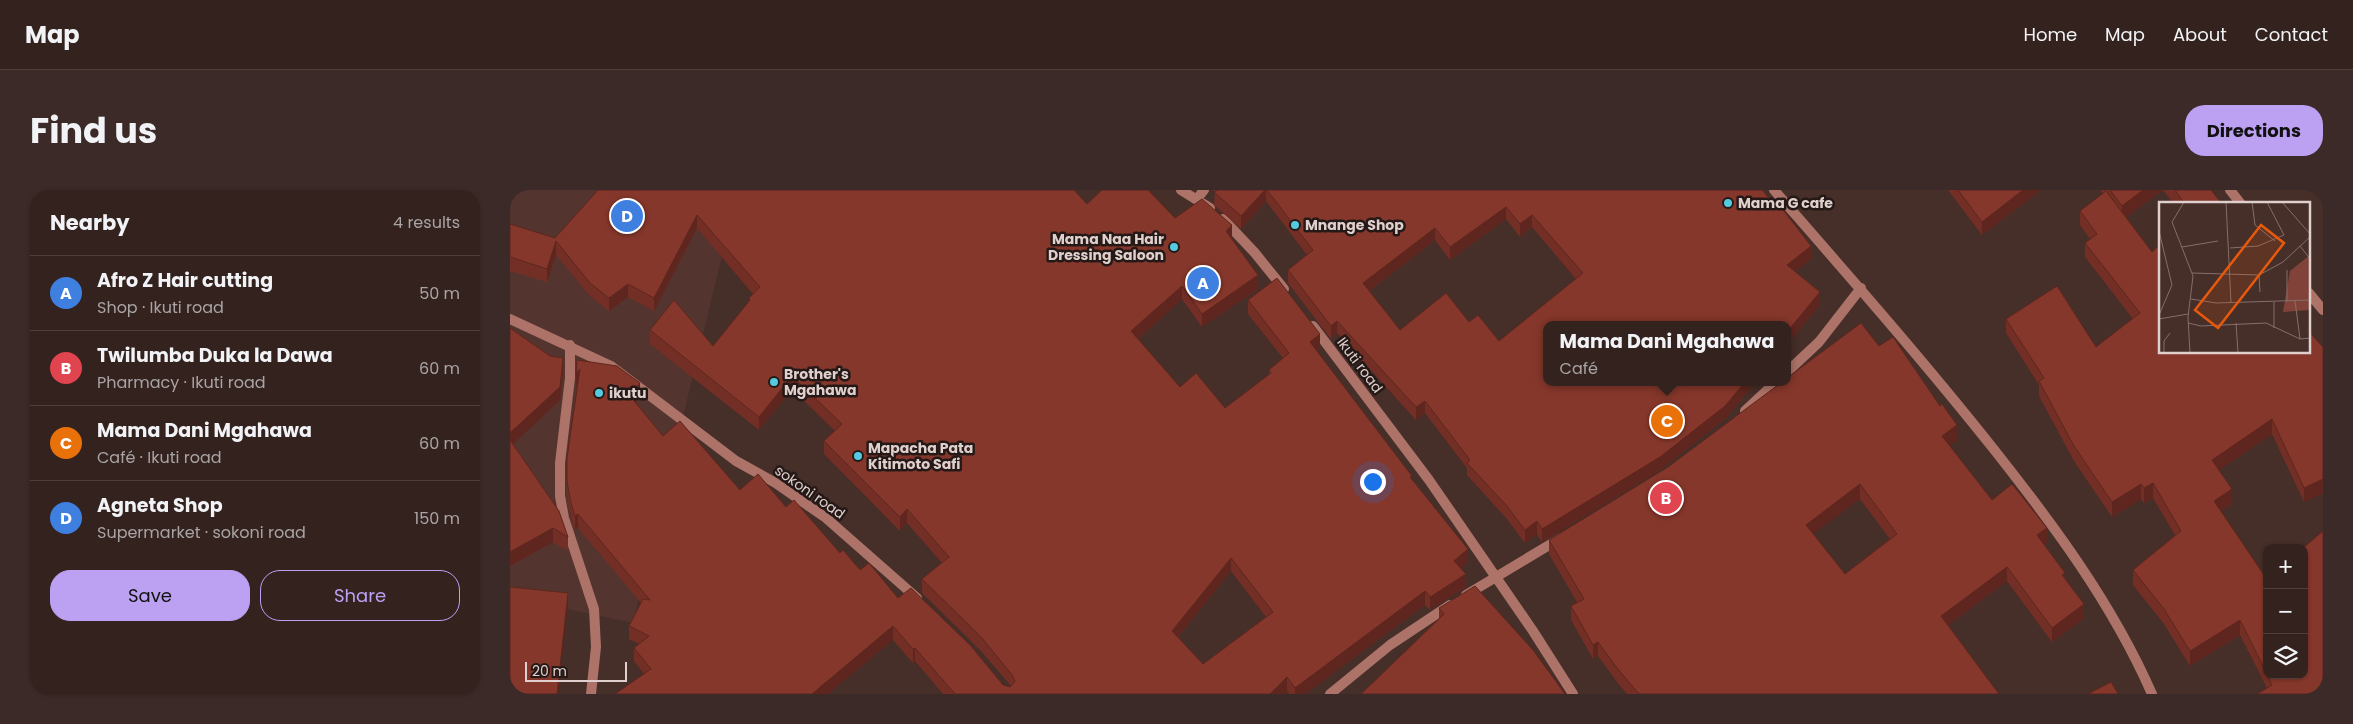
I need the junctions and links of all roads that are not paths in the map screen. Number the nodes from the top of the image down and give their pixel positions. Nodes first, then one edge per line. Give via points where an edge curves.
1 (1181, 190) edge
2 (1204, 190) edge
3 (1774, 190) edge
4 (2230, 190) edge
5 (1197, 199) junction
6 (2239, 202) edge
7 (1861, 288) junction
8 (2310, 294) edge
9 (1290, 298) edge
10 (2323, 310) edge
11 (510, 319) edge
12 (1309, 321) edge
13 (570, 345) junction
14 (1791, 368) edge
15 (1772, 386) edge
16 (1739, 417) edge
17 (1569, 533) edge
18 (1496, 576) junction
19 (923, 603) edge
20 (591, 694) edge
21 (1330, 694) edge
22 (1574, 694) edge
23 (2152, 694) edge

1 - 5 street
2 - 5 street
3 - 7 street
4 - 6 street
5 - 9 street via 1228,224
7 - 14 street via 1819,342
7 - 23 street via 1971,421 2068,548 2131,647
8 - 10 street
11 - 13 street, sokoni road
12 - 18 street, Ikuti road via 1429,480
13 - 19 street, sokoni road via 611,366 736,461 774,482 826,518
13 - 20 street via 560,496 564,518 594,609 596,648
15 - 16 street
17 - 18 street
18 - 21 street via 1390,645
18 - 22 street, Ikuti road

